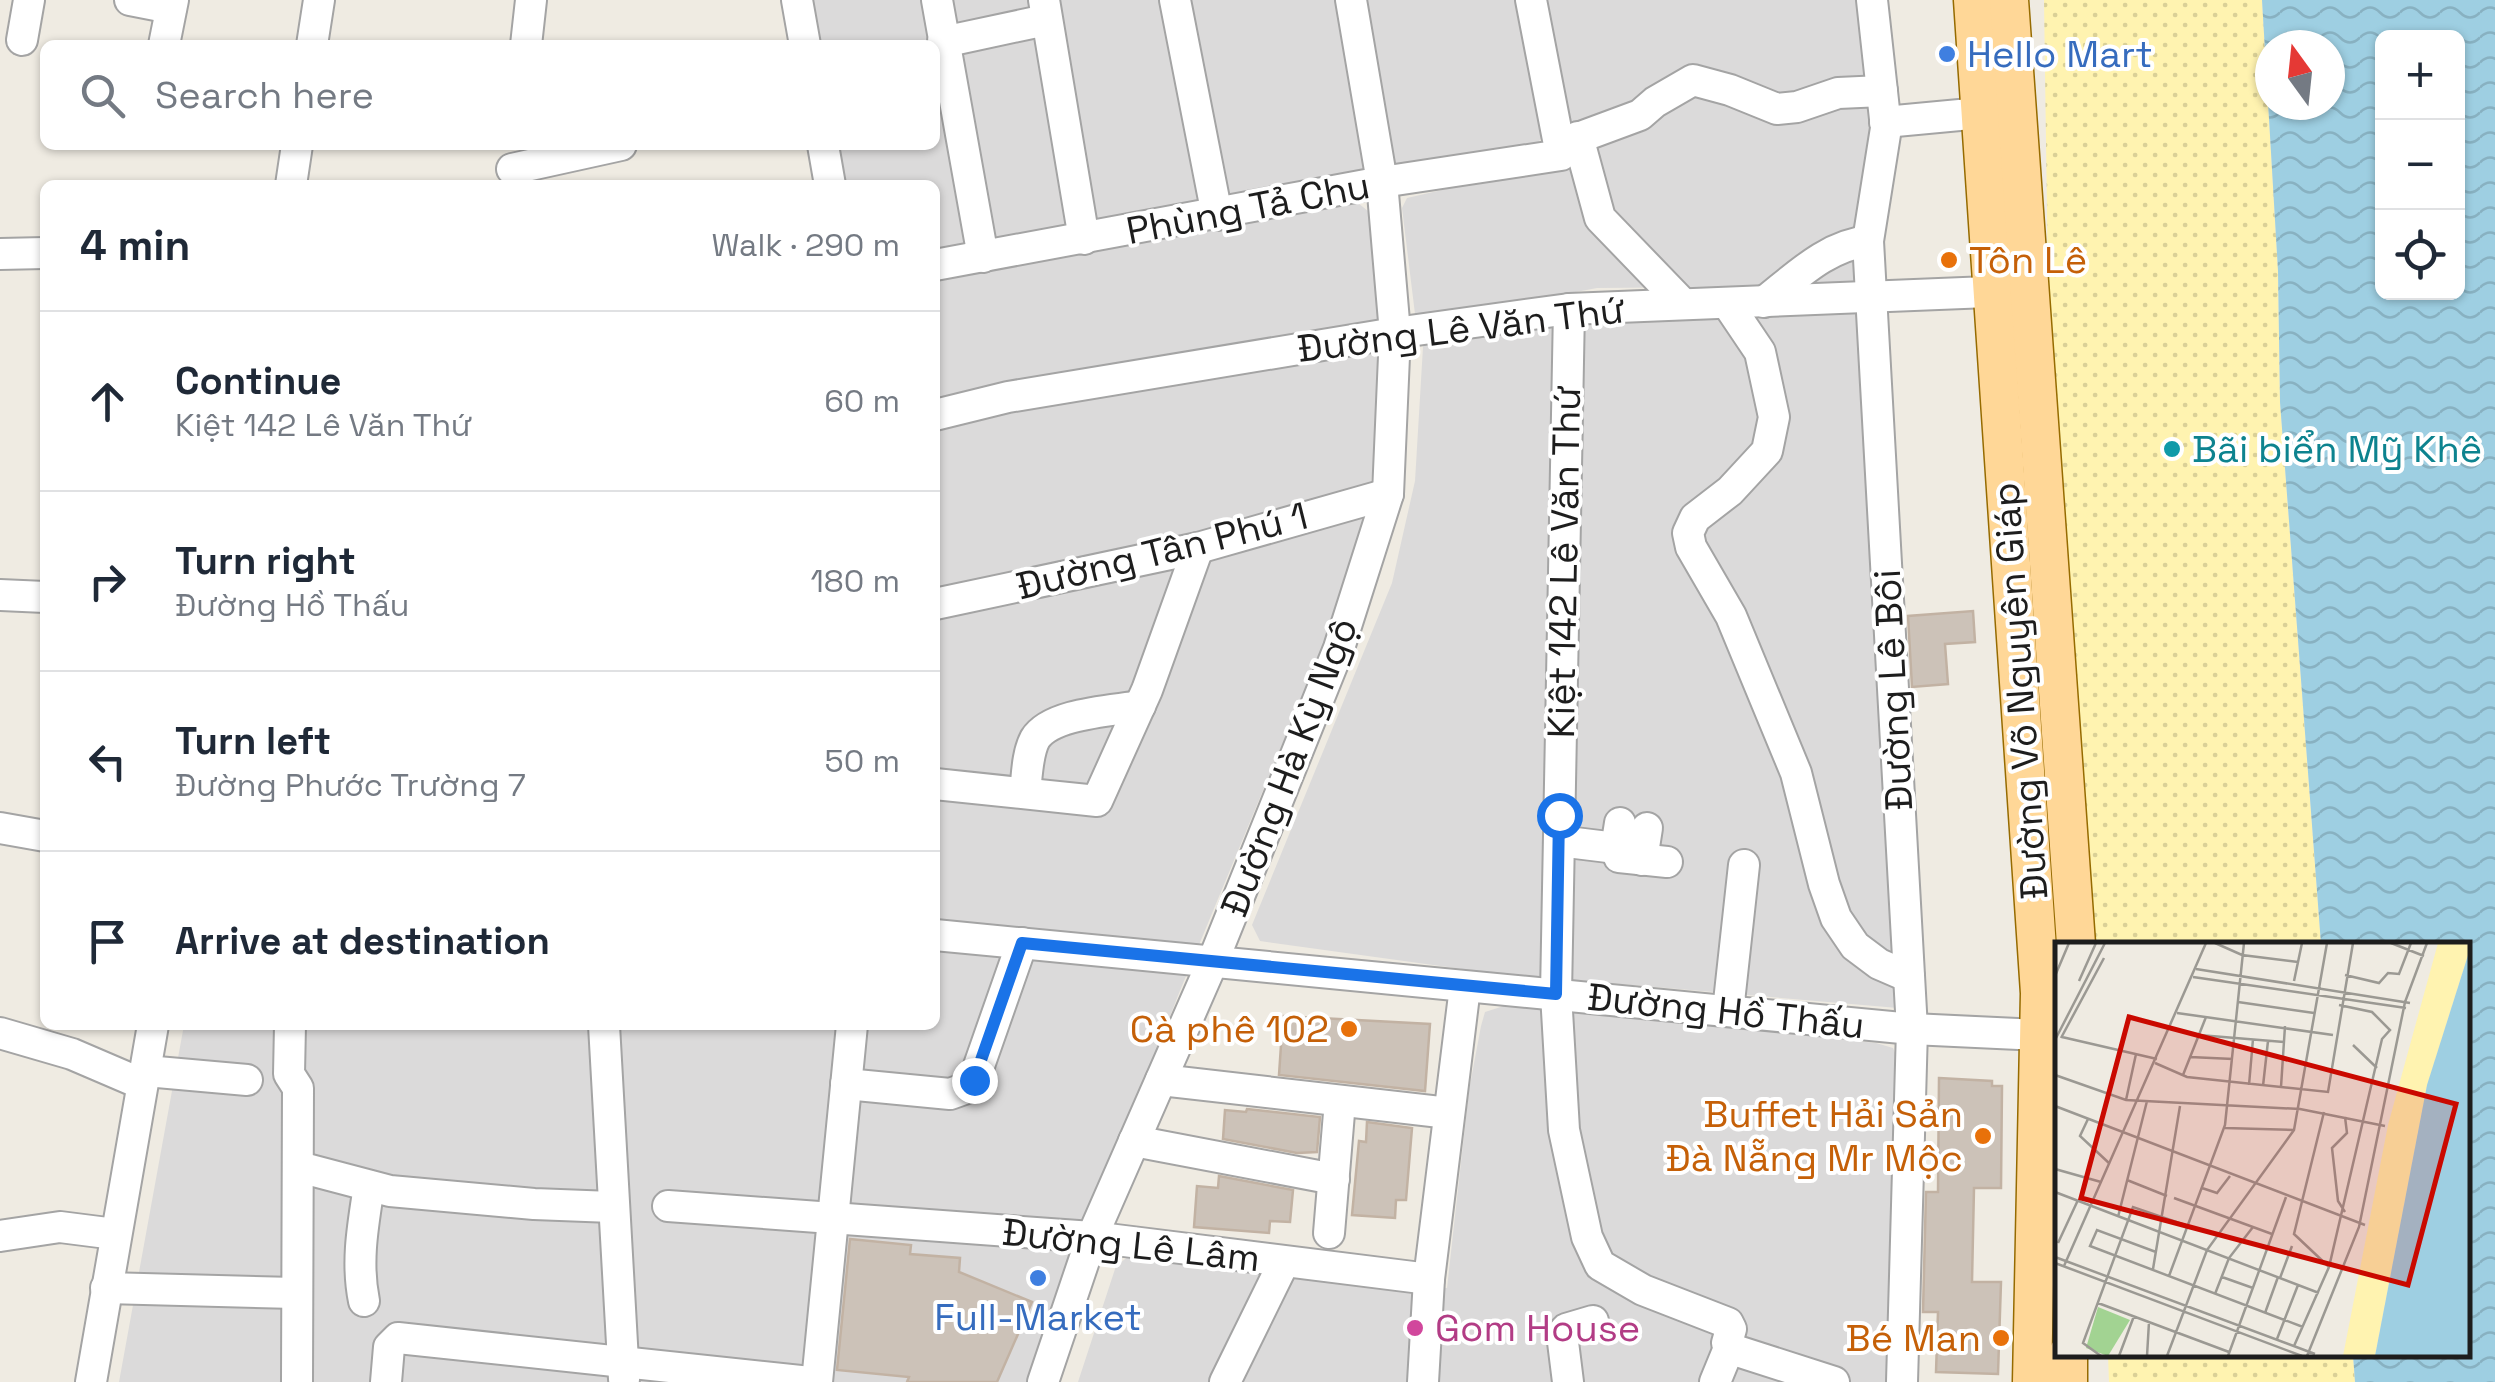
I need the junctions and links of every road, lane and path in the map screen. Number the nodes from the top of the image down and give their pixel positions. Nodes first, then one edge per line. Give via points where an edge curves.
1 (29, 0) edge
2 (130, 0) edge
3 (319, 0) edge
4 (530, 0) edge
5 (797, 0) edge
6 (937, 0) edge
7 (1175, 0) edge
8 (1352, 0) edge
9 (1532, 0) edge
10 (1872, 0) edge
11 (1973, 0) edge
12 (2008, 0) edge
13 (172, 4) edge
14 (1045, 10) edge
15 (22, 40) dead end
16 (165, 40) edge
17 (313, 40) edge
18 (526, 40) edge
19 (804, 40) edge
20 (943, 42) junction
21 (1884, 106) junction
22 (1981, 112) junction
23 (1566, 146) junction
24 (296, 150) edge
25 (594, 150) edge
26 (824, 150) edge
27 (512, 166) edge
28 (291, 180) edge
29 (829, 180) edge
30 (1382, 182) junction
31 (1217, 215) junction
32 (1084, 239) junction
33 (1868, 240) junction
34 (40, 253) edge
35 (0, 254) edge
36 (983, 256) junction
37 (940, 265) edge
38 (2011, 291) junction
39 (1870, 296) junction
40 (1764, 302) junction
41 (1728, 303) junction
42 (1683, 304) junction
43 (1569, 310) junction
44 (1395, 333) junction
45 (940, 414) edge
46 (1388, 494) junction
47 (1198, 548) junction
48 (0, 596) edge
49 (40, 597) edge
50 (940, 603) edge
51 (1140, 706) junction
52 (940, 785) edge
53 (1025, 794) junction
54 (0, 828) edge
55 (40, 835) edge
56 (1559, 841) junction
57 (1637, 851) dead end
58 (1744, 864) dead end
59 (940, 935) edge
60 (2076, 942) edge
61 (1022, 943) junction
62 (1213, 961) junction
63 (1909, 976) junction
64 (1464, 987) junction
65 (1556, 994) junction
66 (1728, 1011) junction
67 (1912, 1029) junction
68 (153, 1030) edge
69 (290, 1030) edge
70 (604, 1030) edge
71 (851, 1030) edge
72 (0, 1033) edge
73 (2048, 1036) edge
74 (144, 1078) junction
75 (247, 1080) dead end
76 (1161, 1080) junction
77 (846, 1084) junction
78 (1340, 1101) junction
79 (1449, 1113) junction
80 (1134, 1141) junction
81 (299, 1166) junction
82 (1334, 1178) junction
83 (369, 1186) junction
84 (668, 1206) dead end
85 (612, 1207) junction
86 (833, 1218) junction
87 (1329, 1233) dead end
88 (115, 1234) junction
89 (0, 1236) edge
90 (1092, 1237) junction
91 (1284, 1262) junction
92 (1428, 1279) junction
93 (106, 1288) junction
94 (295, 1294) junction
95 (364, 1301) dead end
96 (1593, 1321) dead end
97 (1729, 1348) junction
98 (624, 1372) edge
99 (1798, 1377) edge
100 (91, 1382) edge
101 (297, 1382) edge
102 (386, 1382) edge
103 (814, 1382) edge
104 (1042, 1382) edge
105 (1225, 1382) edge
106 (1422, 1382) edge
107 (1568, 1382) edge
108 (1714, 1382) edge
109 (1834, 1382) edge
110 (1902, 1382) edge
111 (2032, 1382) edge

1 - 15 street
2 - 13 street
3 - 17 street
4 - 18 street
5 - 19 street
6 - 20 street
7 - 31 street
8 - 30 street, Đường Hà Kỳ Ngộ
9 - 23 street
10 - 21 street, Đường Lê Bôi
11 - 22 main road, Đường Võ Nguyên Giáp
12 - 38 main road, Đường Võ Nguyên Giáp
13 - 16 street
14 - 20 street
14 - 32 street
20 - 36 street
21 - 22 street
21 - 23 street, Phùng Tả Chu via 1838,93 1777,109 1693,80 1640,115
21 - 33 street, Đường Lê Bôi
22 - 38 main road, Đường Võ Nguyên Giáp
23 - 30 street, Phùng Tả Chu
23 - 42 street via 1600,218
24 - 28 street
25 - 27 street
26 - 29 street
30 - 31 street, Phùng Tả Chu
30 - 44 street, Đường Hà Kỳ Ngộ
31 - 32 street, Phùng Tả Chu
32 - 36 street, Phùng Tả Chu
33 - 39 street, Đường Lê Bôi
33 - 40 street via 1823,256
34 - 35 street
36 - 37 street, Phùng Tả Chu
38 - 39 street, Đường Lê Văn Thứ
38 - 60 main road, Đường Võ Nguyên Giáp
38 - 73 main road, Đường Võ Nguyên Giáp via 2040,993
39 - 40 street, Đường Lê Văn Thứ
39 - 63 street, Đường Lê Bôi
40 - 41 street, Đường Lê Văn Thứ
41 - 42 street, Đường Lê Văn Thứ
41 - 63 street via 1760,352 1774,416 1767,451 1695,518 1688,533 1731,616 1796,773 1836,918 1855,946
42 - 43 street, Đường Lê Văn Thứ
43 - 44 street, Đường Lê Văn Thứ
43 - 56 street, Kiệt 142 Lê Văn Thứ
44 - 45 street, Đường Lê Văn Thứ
44 - 46 street, Đường Hà Kỳ Ngộ
46 - 47 street, Đường Tân Phú 1
46 - 62 street, Đường Hà Kỳ Ngộ via 1338,648
47 - 50 street, Đường Tân Phú 1
47 - 51 street
48 - 49 street
51 - 53 street via 1042,730 1032,747
51 - 53 street via 1097,801
52 - 53 street
54 - 55 street
56 - 57 street
56 - 65 street, Kiệt 142 Lê Văn Thứ
58 - 66 street
59 - 61 street, Đường Hồ Thấu
61 - 62 street, Đường Hồ Thấu
61 - 77 street via 974,1080 964,1089 950,1094
62 - 64 street, Đường Hồ Thấu
62 - 76 street, Đường Hà Kỳ Ngộ
63 - 67 street, Đường Lê Bôi
64 - 65 street, Đường Hồ Thấu
64 - 79 street
65 - 66 street, Đường Hồ Thấu
65 - 97 street, Kiệt 142 Lê Văn Thứ via 1564,1130 1586,1237 1600,1265 1643,1290 1728,1323
66 - 67 street, Đường Hồ Thấu
67 - 73 street, Đường Hồ Thấu
67 - 110 street, Đường Lê Bôi
68 - 74 street
69 - 81 street
70 - 85 street
71 - 77 street
72 - 74 street
73 - 111 main road, Đường Võ Nguyên Giáp
74 - 75 street
74 - 88 street
76 - 78 street
76 - 80 street, Đường Hà Kỳ Ngộ
77 - 86 street
78 - 79 street
78 - 82 street
79 - 92 street
80 - 82 street
80 - 90 street, Đường Hà Kỳ Ngộ
81 - 83 street
81 - 94 street
82 - 87 street
83 - 85 street
83 - 95 street via 359,1254
84 - 86 street, Đường Lê Lâm
85 - 98 street
86 - 90 street, Đường Lê Lâm
86 - 103 street
88 - 89 street via 60,1227
88 - 93 street
90 - 91 street, Đường Lê Lâm
90 - 104 street, Đường Hà Kỳ Ngộ
91 - 92 street, Đường Lê Lâm
91 - 105 street
92 - 106 street
93 - 94 street
93 - 100 street
94 - 101 street
96 - 107 street via 1562,1334
97 - 99 street
97 - 108 street
98 - 102 street via 398,1338 390,1347
98 - 103 street
99 - 109 street

